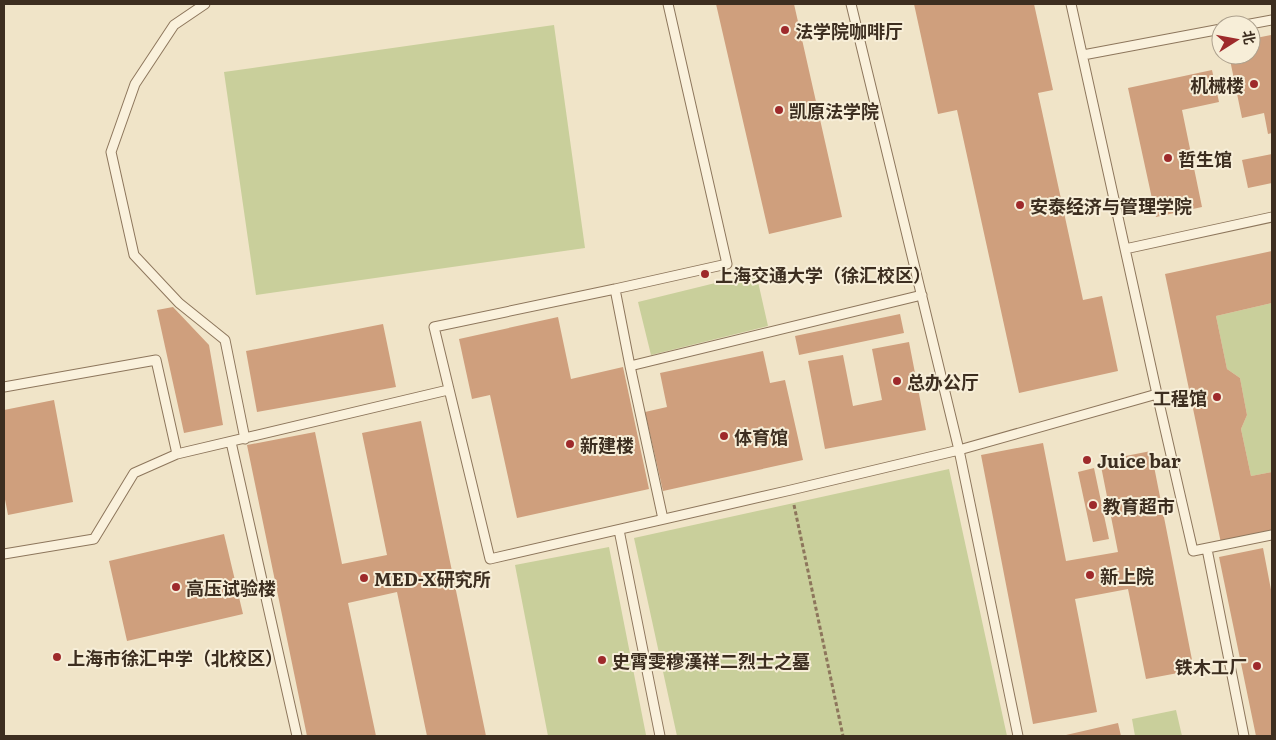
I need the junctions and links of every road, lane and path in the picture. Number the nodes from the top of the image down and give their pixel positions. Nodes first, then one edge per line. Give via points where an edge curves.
1 (205, 4) edge
2 (668, 4) edge
3 (851, 4) edge
4 (1071, 4) edge
5 (1211, 32) edge
6 (1083, 55) junction
7 (1272, 217) edge
8 (1125, 249) junction
9 (615, 290) junction
10 (922, 295) junction
11 (630, 366) junction
12 (4, 387) edge
13 (448, 390) junction
14 (1156, 394) junction
15 (245, 439) junction
16 (231, 442) junction
17 (959, 450) junction
18 (177, 454) junction
19 (791, 490) junction
20 (663, 520) junction
21 (619, 530) junction
22 (1272, 535) edge
23 (1207, 549) junction
24 (4, 554) edge
25 (297, 736) edge
26 (660, 736) edge
27 (843, 736) edge
28 (1018, 736) edge
29 (1244, 736) edge

1 - 15 lane via 174,25 135,84 110,152 134,255 179,303 226,340
2 - 9 lane via 727,264
3 - 10 lane
4 - 6 lane
5 - 6 lane
6 - 8 lane
7 - 8 lane
8 - 14 lane
9 - 11 lane
9 - 13 lane via 434,327
10 - 11 lane
10 - 17 lane
11 - 20 lane
12 - 18 lane via 156,360
13 - 15 lane
13 - 21 lane via 490,559
14 - 17 lane
14 - 23 lane via 1193,551
15 - 16 lane
16 - 18 lane
16 - 25 lane
17 - 19 lane
17 - 28 lane
18 - 24 lane via 134,473 94,539
19 - 20 lane
19 - 27 path
20 - 21 lane
21 - 26 lane
22 - 23 lane
23 - 29 lane

